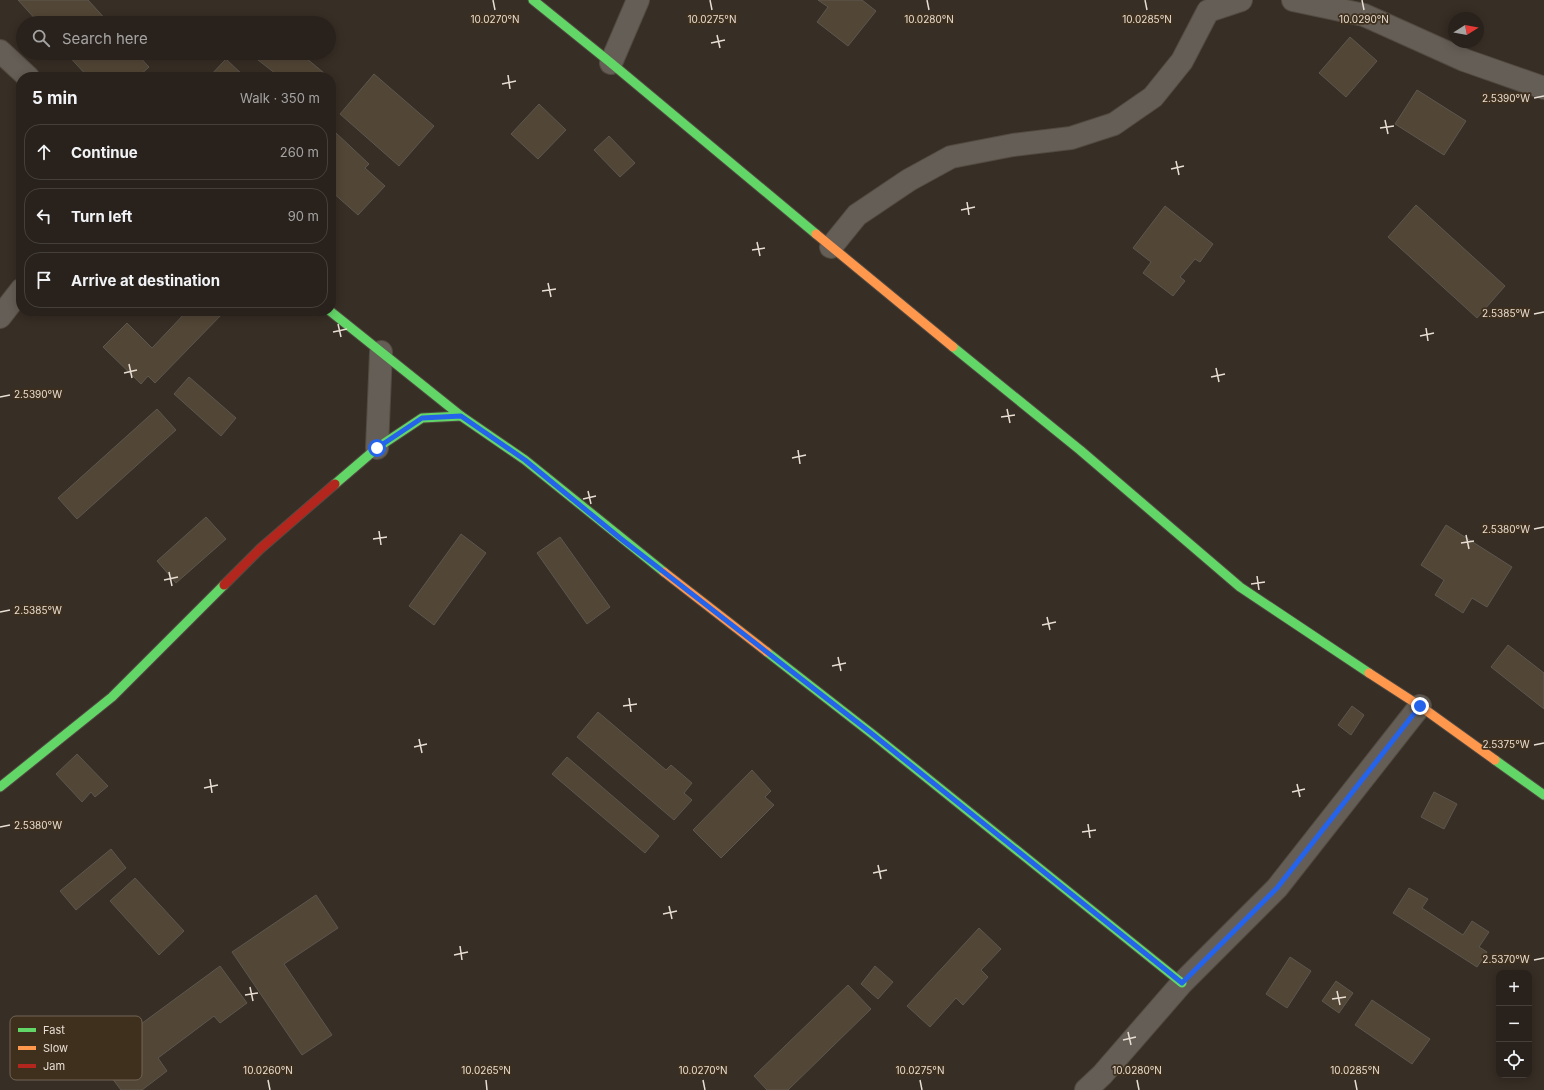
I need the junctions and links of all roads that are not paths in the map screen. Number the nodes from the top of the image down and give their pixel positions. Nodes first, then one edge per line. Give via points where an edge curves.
1 (533, 0) edge
2 (638, 0) edge
3 (1241, 0) edge
4 (1293, 0) edge
5 (0, 51) edge
6 (611, 62) junction
7 (23, 72) edge
8 (1544, 88) edge
9 (831, 247) junction
10 (16, 296) edge
11 (336, 316) edge
12 (0, 317) edge
13 (381, 352) junction
14 (461, 416) junction
15 (377, 448) junction
16 (1420, 706) junction
17 (0, 787) edge
18 (1544, 795) edge
19 (1182, 983) junction
20 (1086, 1090) edge

1 - 6 street
2 - 6 street
3 - 9 street via 1208,12 1182,61 1153,97 1114,124 1071,138 1013,145 951,157 909,180 857,215
4 - 8 street via 1364,15 1464,60
5 - 7 street
6 - 9 street
9 - 16 street via 1080,450 1240,587
10 - 12 street
11 - 13 street
13 - 14 street
13 - 15 street
14 - 15 street via 422,418
14 - 19 street via 525,460
15 - 17 street via 260,549 112,697
16 - 18 street
16 - 19 street via 1277,888
19 - 20 street

